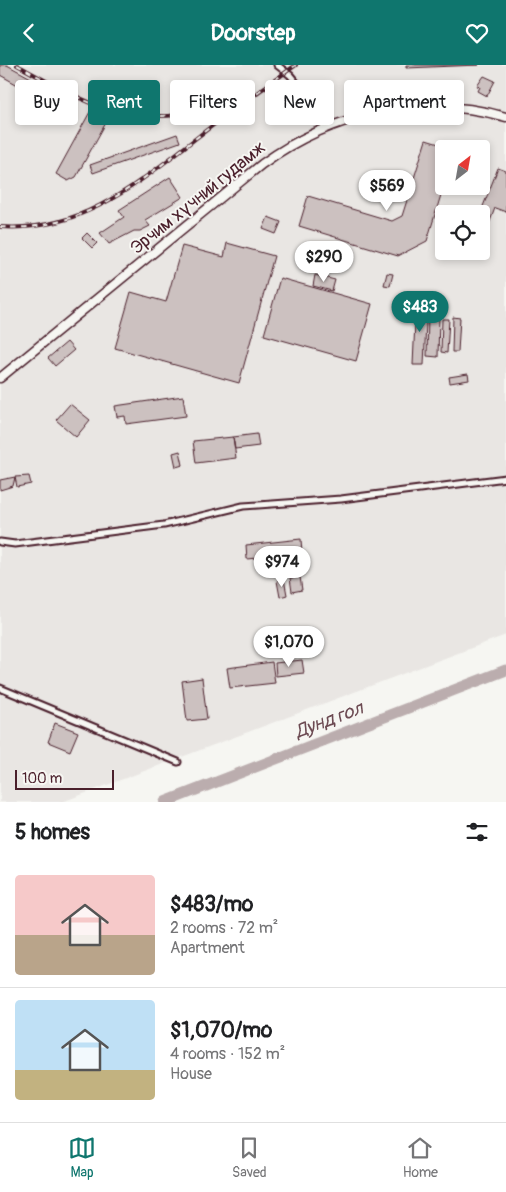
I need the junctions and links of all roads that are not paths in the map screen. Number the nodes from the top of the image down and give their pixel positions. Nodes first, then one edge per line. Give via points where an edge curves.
1 (277, 65) edge
2 (294, 80) edge
3 (506, 117) edge
4 (334, 124) edge
5 (332, 125) edge
6 (0, 378) edge
7 (506, 477) edge
8 (0, 543) edge
9 (0, 688) edge
10 (178, 762) dead end

1 - 2 street
3 - 4 main road, Эрчим хүчний гудамж via 427,107 382,111
5 - 6 main road, Эрчим хүчний гудамж via 300,139 262,164
7 - 8 street via 341,499 244,506 164,525 14,544
9 - 10 street

